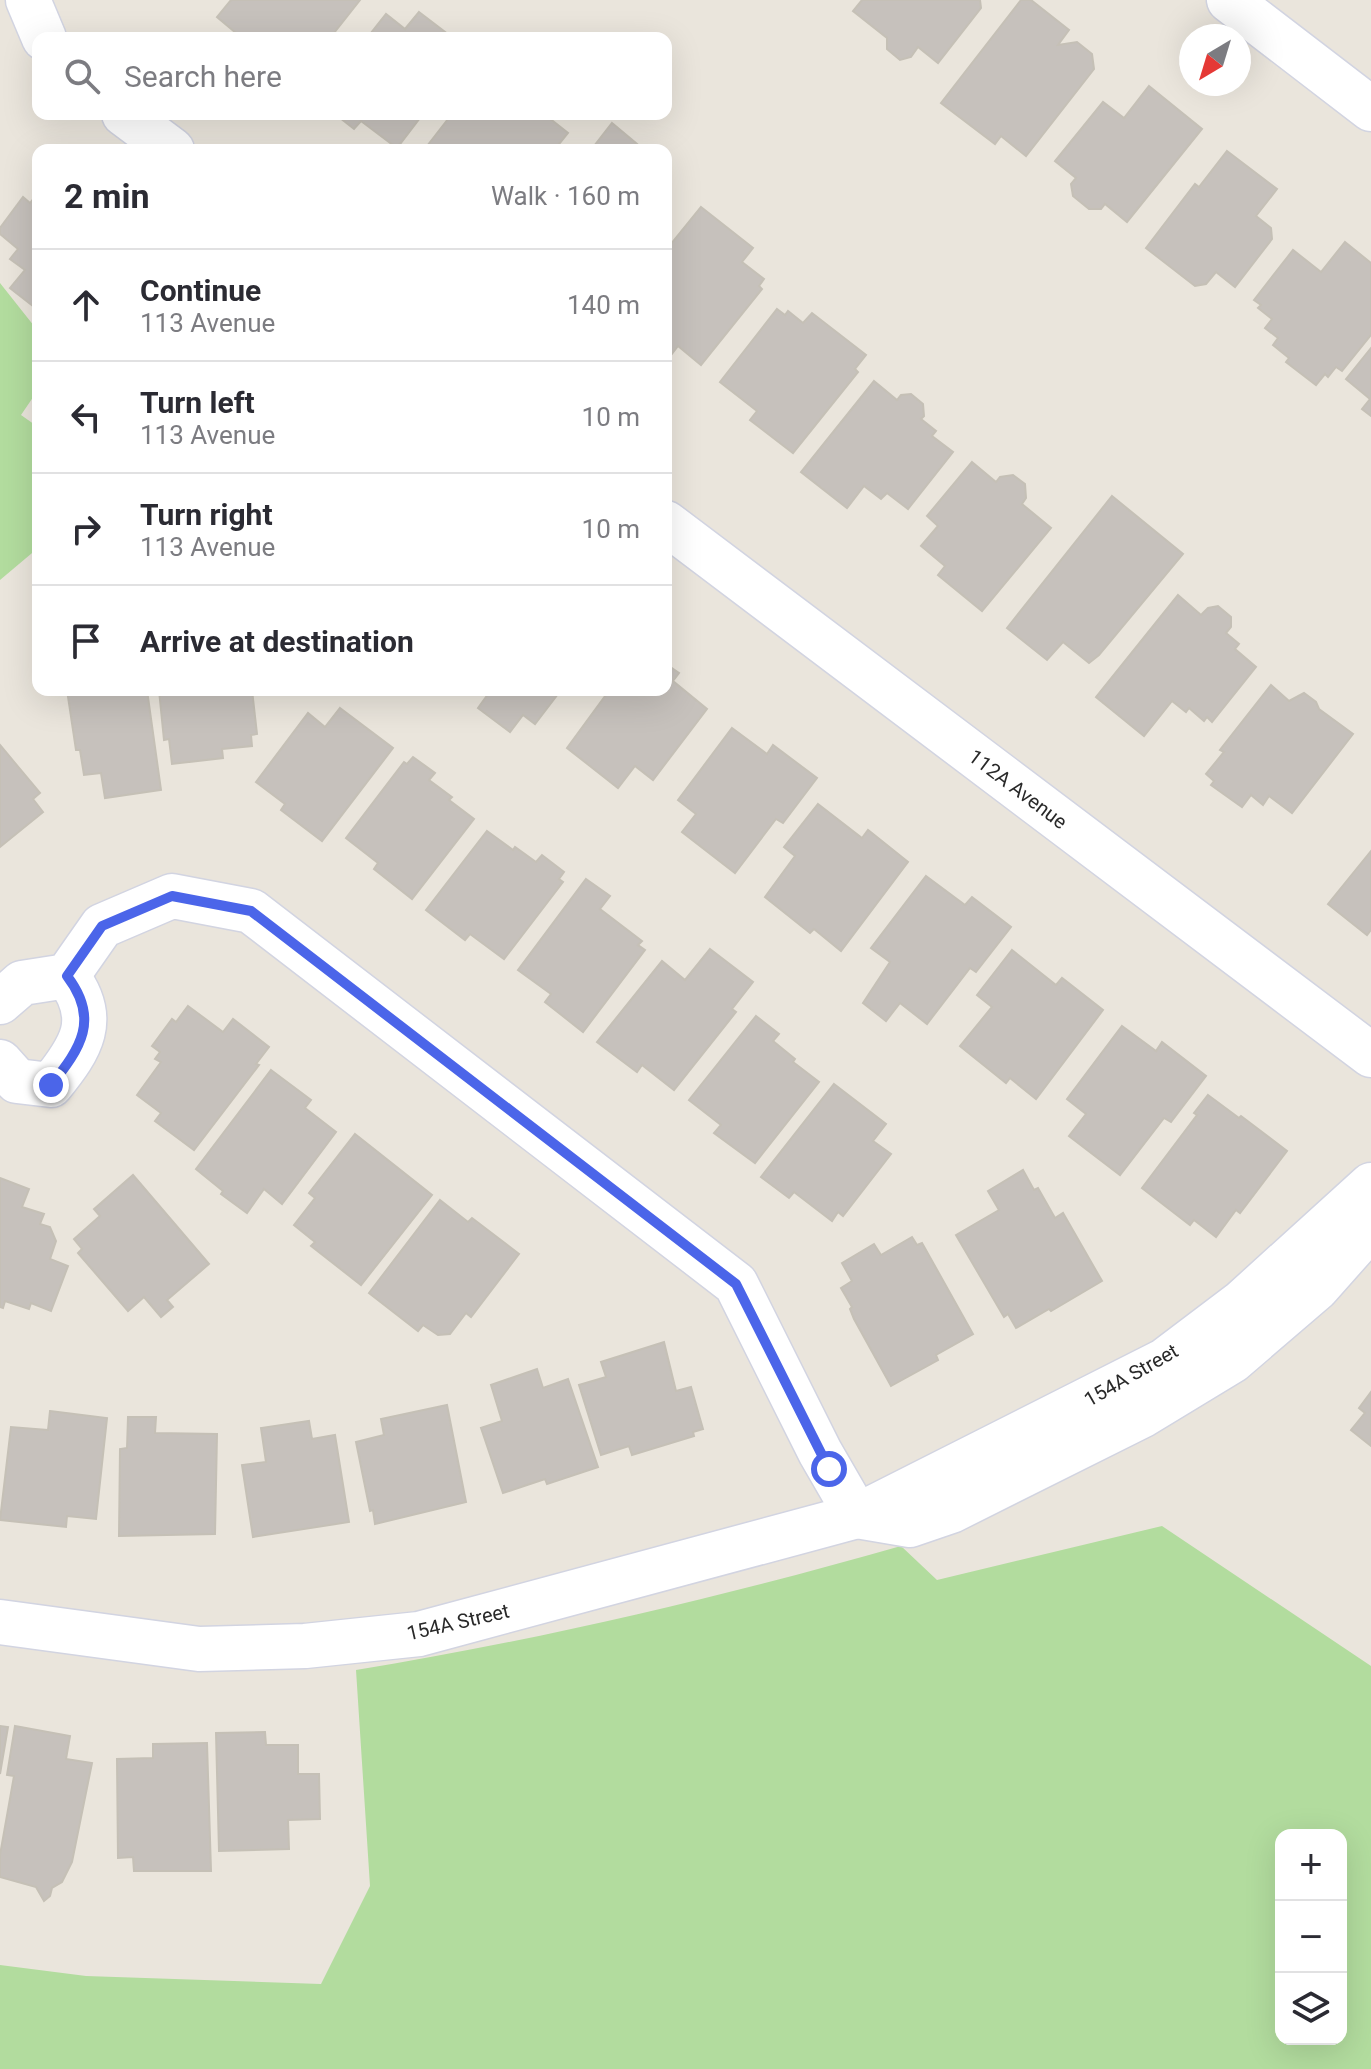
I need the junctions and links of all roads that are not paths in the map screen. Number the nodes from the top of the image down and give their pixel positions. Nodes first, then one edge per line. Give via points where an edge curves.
1 (28, 0) edge
2 (1229, 0) edge
3 (41, 32) edge
4 (1371, 109) edge
5 (132, 120) edge
6 (164, 144) edge
7 (672, 528) edge
8 (67, 976) junction
9 (0, 1002) edge
10 (1371, 1055) edge
11 (0, 1062) edge
12 (1371, 1185) edge
13 (1371, 1227) edge
14 (1194, 1362) junction
15 (857, 1516) junction
16 (0, 1622) edge

1 - 3 street
2 - 4 street
5 - 6 street
7 - 10 street, 112A Avenue
8 - 9 street via 22,983
8 - 11 street via 85,1010 84,1035 73,1059 51,1085 17,1081
8 - 15 street via 102,926 172,896 251,911 736,1284
12 - 14 street, 154A Street via 1242,1302
13 - 14 street, 154A Street via 1317,1288 1232,1361
14 - 15 street, 154A Street via 1164,1361
15 - 16 street, 154A Street via 419,1634 305,1646 199,1649

